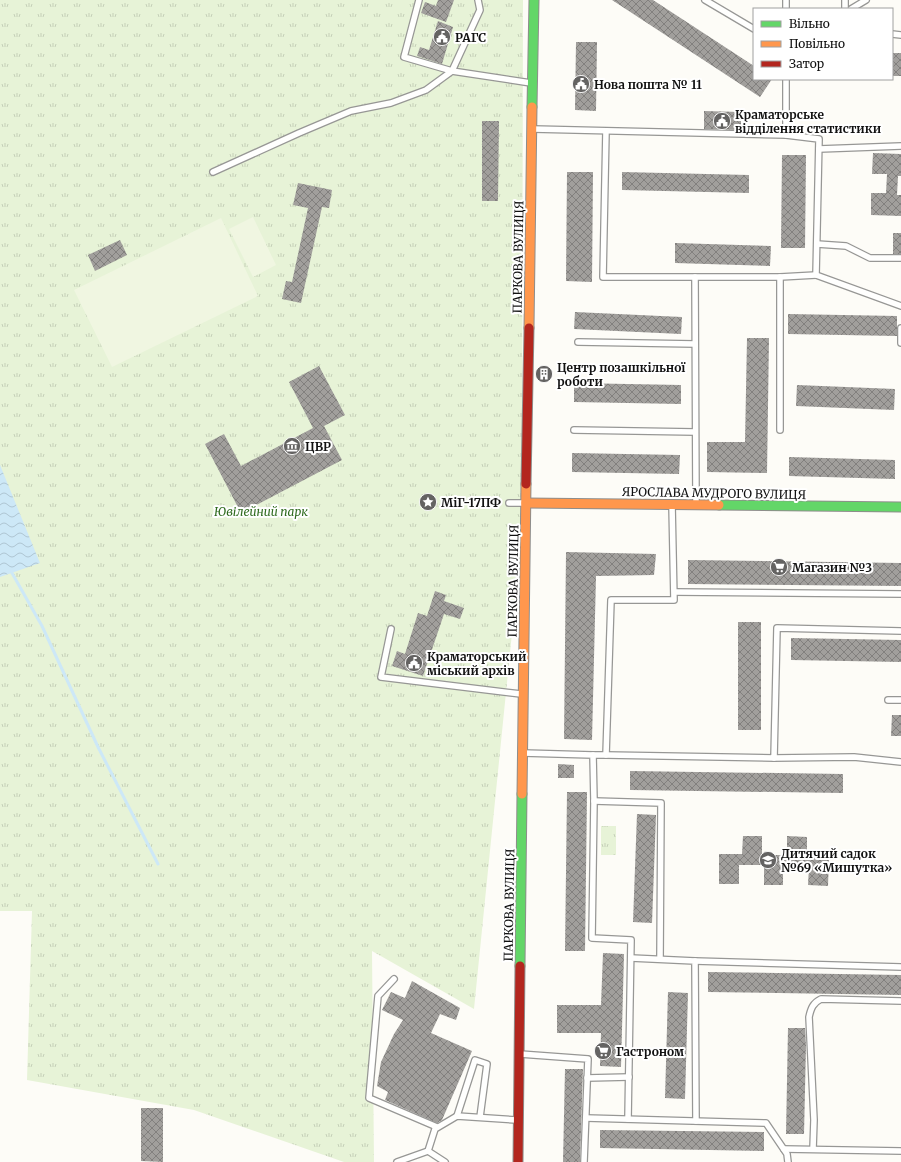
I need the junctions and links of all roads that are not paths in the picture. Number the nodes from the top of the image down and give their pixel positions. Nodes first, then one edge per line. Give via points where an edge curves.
1 (419, 0) edge
2 (478, 0) edge
3 (534, 0) edge
4 (705, 0) edge
5 (866, 0) edge
6 (853, 8) edge
7 (753, 28) edge
8 (452, 71) junction
9 (786, 80) edge
10 (533, 83) junction
11 (532, 129) junction
12 (606, 131) junction
13 (786, 135) junction
14 (901, 146) edge
15 (819, 149) junction
16 (212, 172) dead end
17 (817, 244) junction
18 (901, 258) edge
19 (816, 275) junction
20 (695, 277) junction
21 (780, 277) junction
22 (901, 306) edge
23 (901, 328) edge
24 (578, 342) dead end
25 (901, 343) edge
26 (695, 344) junction
27 (574, 430) dead end
28 (780, 430) dead end
29 (695, 432) junction
30 (509, 502) dead end
31 (526, 503) junction
32 (672, 505) junction
33 (696, 505) junction
34 (901, 507) edge
35 (675, 592) junction
36 (901, 594) edge
37 (392, 630) dead end
38 (901, 631) edge
39 (524, 694) junction
40 (888, 700) dead end
41 (901, 700) edge
42 (523, 753) junction
43 (593, 755) junction
44 (606, 755) junction
45 (774, 758) junction
46 (901, 762) edge
47 (594, 801) junction
48 (631, 958) junction
49 (660, 959) junction
50 (695, 961) junction
51 (901, 967) edge
52 (394, 979) dead end
53 (901, 1001) edge
54 (519, 1054) junction
55 (629, 1077) junction
56 (587, 1078) junction
57 (456, 1116) junction
58 (480, 1117) junction
59 (586, 1118) junction
60 (628, 1119) junction
61 (518, 1120) junction
62 (696, 1121) junction
63 (437, 1127) junction
64 (784, 1148) junction
65 (813, 1149) junction
66 (901, 1150) edge
67 (428, 1151) junction
68 (397, 1162) edge
69 (445, 1162) edge
70 (518, 1162) edge
71 (584, 1162) edge
72 (788, 1162) edge

1 - 8 lane via 404,57
2 - 8 lane via 480,10
3 - 10 street, ПАРКОВА ВУЛИЦЯ
4 - 7 lane
5 - 6 lane
8 - 10 lane
8 - 16 lane via 426,90 391,103 351,111
9 - 13 lane
10 - 11 street, ПАРКОВА ВУЛИЦЯ
11 - 12 lane
11 - 31 street, ПАРКОВА ВУЛИЦЯ
12 - 13 lane
12 - 20 lane via 603,277
13 - 15 lane via 819,139
14 - 15 lane
15 - 17 lane
17 - 18 lane via 846,246 870,258
17 - 19 lane
19 - 21 lane
19 - 22 lane
20 - 21 lane
20 - 26 lane
21 - 28 lane
23 - 25 lane
24 - 26 lane
26 - 29 lane
27 - 29 lane
29 - 33 lane
30 - 31 lane
31 - 32 street, ЯРОСЛАВА МУДРОГО ВУЛИЦЯ
31 - 39 street, ПАРКОВА ВУЛИЦЯ
32 - 33 street, ЯРОСЛАВА МУДРОГО ВУЛИЦЯ
32 - 35 lane
33 - 34 street, ЯРОСЛАВА МУДРОГО ВУЛИЦЯ
35 - 36 lane
35 - 44 lane via 674,600 611,600
37 - 39 lane via 381,677
38 - 45 lane via 777,628
39 - 42 street, ПАРКОВА ВУЛИЦЯ
40 - 41 lane
42 - 43 lane
42 - 54 street, ПАРКОВА ВУЛИЦЯ
43 - 44 lane
43 - 47 lane
44 - 45 lane
45 - 46 lane via 854,757
47 - 48 lane via 592,938 631,940
47 - 49 lane via 661,803
48 - 49 lane
48 - 55 lane
49 - 50 lane
50 - 51 lane
50 - 62 lane
52 - 63 lane via 378,996 369,1098
53 - 65 lane via 821,999 811,1008
54 - 56 lane via 588,1059
54 - 61 street, ПАРКОВА ВУЛИЦЯ
55 - 56 lane
55 - 60 lane
56 - 59 lane
57 - 58 lane
57 - 58 lane via 475,1060 487,1064
57 - 63 lane
58 - 61 lane
59 - 60 lane
59 - 71 lane
60 - 62 lane
61 - 70 street, ПАРКОВА ВУЛИЦЯ
62 - 64 lane via 766,1123
63 - 67 lane
64 - 65 lane
64 - 72 lane via 788,1154
65 - 66 lane
67 - 68 lane
67 - 69 lane

